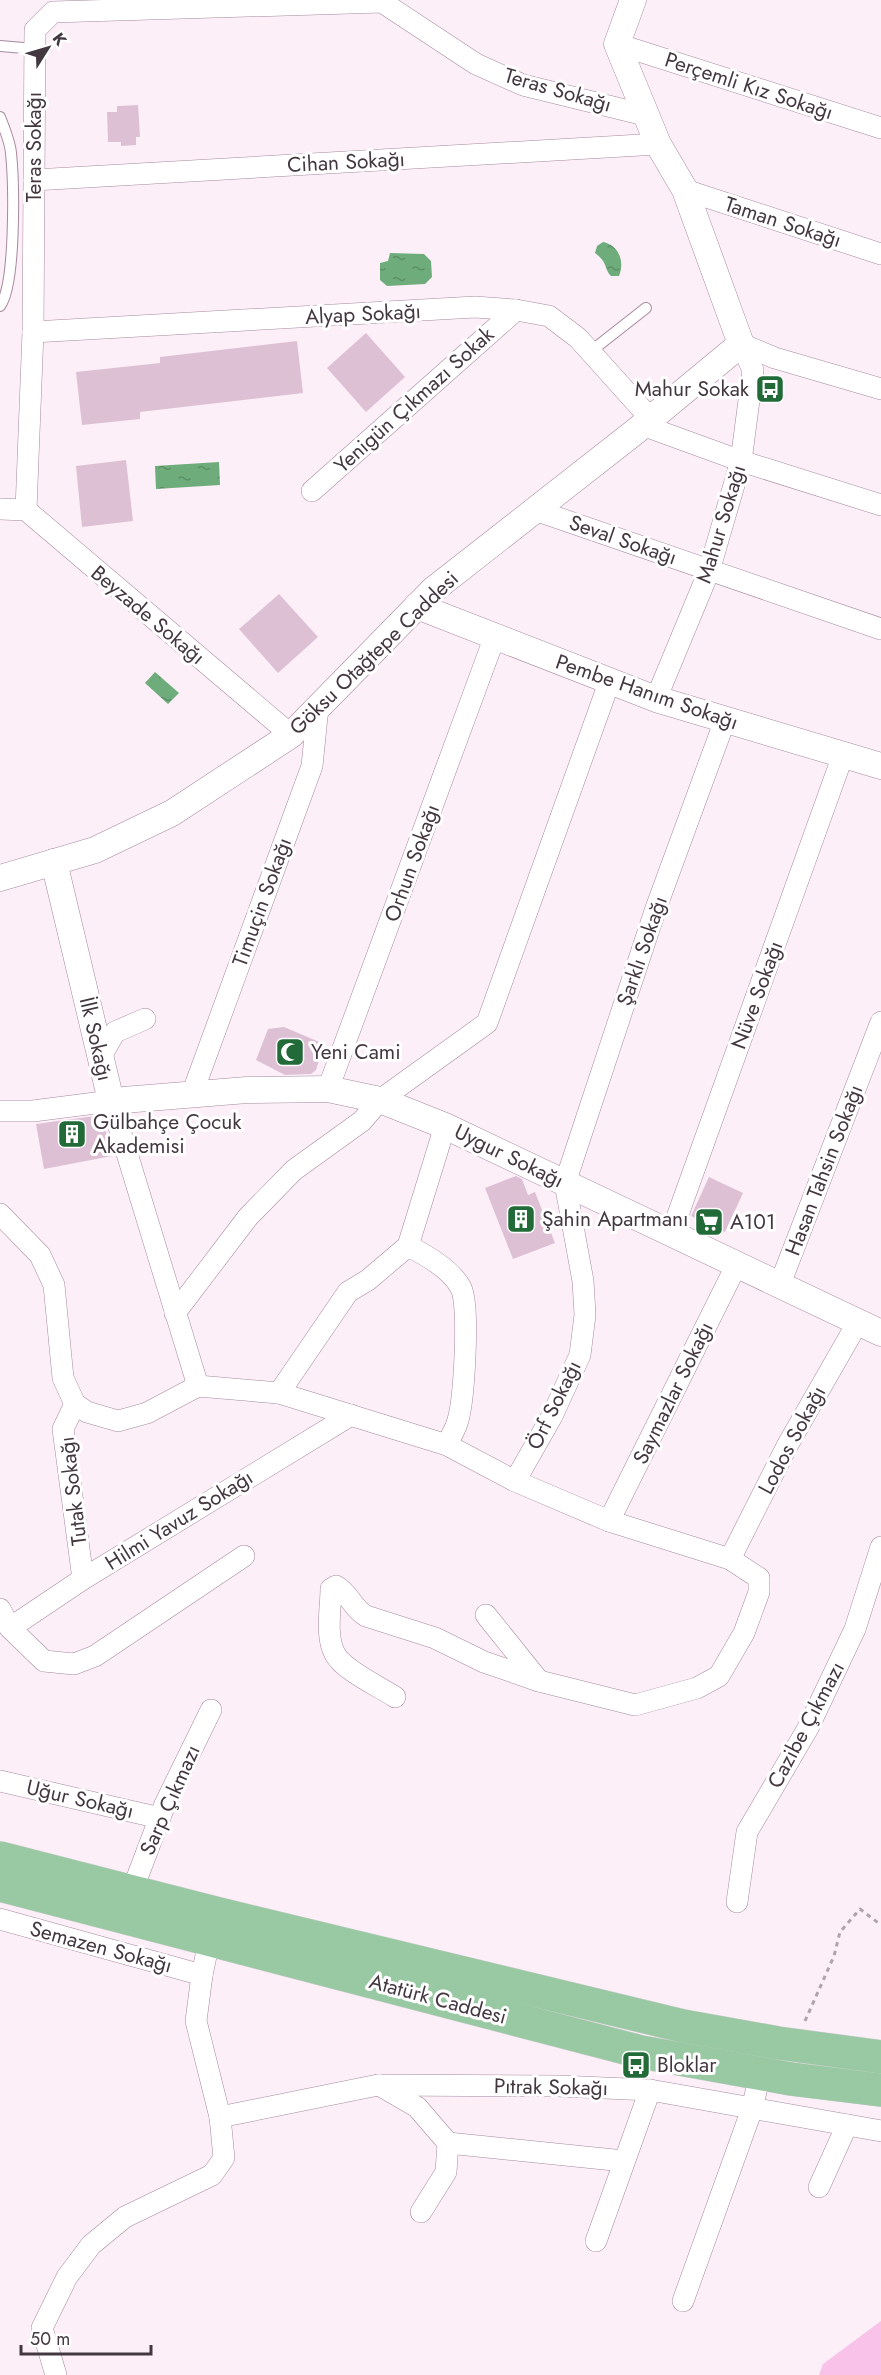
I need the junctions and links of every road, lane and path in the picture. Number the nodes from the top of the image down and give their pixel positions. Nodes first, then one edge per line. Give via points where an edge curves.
1 (633, 0) edge
2 (385, 1) edge
3 (617, 44) junction
4 (0, 46) edge
5 (35, 49) junction
6 (645, 114) junction
7 (0, 117) edge
8 (881, 128) edge
9 (658, 144) junction
10 (34, 180) junction
11 (685, 190) junction
12 (881, 254) edge
13 (0, 306) edge
14 (646, 308) dead end
15 (516, 309) junction
16 (33, 332) junction
17 (741, 344) junction
18 (591, 352) junction
19 (881, 389) edge
20 (646, 422) junction
21 (741, 461) junction
22 (312, 491) dead end
23 (881, 505) edge
24 (0, 509) edge
25 (26, 510) junction
26 (535, 510) junction
27 (709, 571) junction
28 (417, 606) junction
29 (881, 629) edge
30 (495, 636) junction
31 (610, 680) junction
32 (656, 699) junction
33 (318, 707) junction
34 (725, 720) junction
35 (291, 735) junction
36 (843, 755) junction
37 (881, 766) edge
38 (54, 862) junction
39 (0, 878) edge
40 (145, 1019) dead end
41 (881, 1022) edge
42 (100, 1058) junction
43 (328, 1089) junction
44 (192, 1094) junction
45 (380, 1100) junction
46 (111, 1101) junction
47 (0, 1111) edge
48 (445, 1126) junction
49 (565, 1183) junction
50 (0, 1214) edge
51 (671, 1234) junction
52 (408, 1246) junction
53 (737, 1264) junction
54 (780, 1284) junction
55 (175, 1313) junction
56 (858, 1322) junction
57 (881, 1333) edge
58 (198, 1386) junction
59 (279, 1393) junction
60 (75, 1404) junction
61 (351, 1415) junction
62 (447, 1445) junction
63 (515, 1480) junction
64 (609, 1521) junction
65 (881, 1548) edge
66 (244, 1556) dead end
67 (730, 1559) junction
68 (83, 1580) junction
69 (486, 1616) dead end
70 (5, 1618) edge
71 (539, 1681) junction
72 (395, 1697) dead end
73 (212, 1710) dead end
74 (0, 1781) edge
75 (160, 1818) junction
76 (0, 1858) edge
77 (0, 1885) edge
78 (132, 1891) junction
79 (737, 1902) dead end
80 (0, 1919) edge
81 (881, 1925) edge
82 (213, 1926) junction
83 (202, 1975) junction
84 (805, 2021) dead end
85 (881, 2057) edge
86 (760, 2074) junction
87 (378, 2085) junction
88 (650, 2090) junction
89 (881, 2090) edge
90 (752, 2109) junction
91 (220, 2117) junction
92 (847, 2125) junction
93 (881, 2131) edge
94 (448, 2143) junction
95 (624, 2161) junction
96 (819, 2187) dead end
97 (421, 2212) dead end
98 (596, 2241) dead end
99 (683, 2301) dead end
100 (56, 2375) edge

1 - 3 street
2 - 5 street, Teras Sokağı via 53,12 35,30
2 - 6 street, Teras Sokağı via 476,64 523,85
3 - 6 street
3 - 8 street, Perçemli Kız Sokağı
4 - 5 lane
5 - 10 street, Teras Sokağı
6 - 9 street
7 - 13 lane via 11,151 12,269
9 - 10 street, Cihan Sokağı
9 - 11 street
10 - 16 street, Teras Sokağı
11 - 12 street, Taman Sokağı
11 - 17 street
14 - 18 lane
15 - 16 street, Alyap Sokağı via 475,307
15 - 18 street, Alyap Sokağı via 549,316
15 - 22 street, Yenigün Çıkmazı Sokak
16 - 25 street, Teras Sokağı
17 - 19 street
17 - 20 street, Göksu Otağtepe Caddesi
17 - 21 street, Mahur Sokağı via 753,370
18 - 20 street, Alyap Sokağı
20 - 21 street
20 - 26 street, Göksu Otağtepe Caddesi
21 - 23 street
21 - 27 street, Mahur Sokağı
24 - 25 street
25 - 35 street, Beyzade Sokağı
26 - 27 street, Seval Sokağı
26 - 28 street, Göksu Otağtepe Caddesi
27 - 29 street, Seval Sokağı
27 - 32 street, Mahur Sokağı
28 - 30 street, Pembe Hanım Sokağı
28 - 33 street, Göksu Otağtepe Caddesi
30 - 31 street, Pembe Hanım Sokağı
30 - 43 street, Orhun Sokağı
31 - 32 street, Pembe Hanım Sokağı
31 - 45 street via 487,1023
32 - 34 street, Pembe Hanım Sokağı
33 - 35 street, Göksu Otağtepe Caddesi
33 - 44 street, Timuçin Sokağı via 312,766
34 - 36 street, Pembe Hanım Sokağı
34 - 49 street, Şarklı Sokağı via 656,908
35 - 38 street, Göksu Otağtepe Caddesi via 171,813 95,850
36 - 37 street, Pembe Hanım Sokağı
36 - 51 street, Nüve Sokağı
38 - 39 street, Göksu Otağtepe Caddesi
38 - 42 street, İlk Sokağı
40 - 42 street via 115,1032
41 - 54 street, Hasan Tahsin Sokağı
42 - 46 street, İlk Sokağı
43 - 44 street, Uygur Sokağı
43 - 45 street, Uygur Sokağı
44 - 46 street, Uygur Sokağı
45 - 48 street, Uygur Sokağı
45 - 55 street via 362,1121 294,1170 248,1217
46 - 47 street
46 - 55 street, İlk Sokağı
48 - 49 street, Uygur Sokağı
48 - 52 street
49 - 51 street, Uygur Sokağı
49 - 63 street, Örf Sokağı via 583,1281 585,1315 580,1355 552,1416
50 - 60 street via 40,1256 54,1286 63,1378
51 - 53 street, Uygur Sokağı
52 - 59 street via 348,1293
52 - 62 street via 440,1264 461,1288 465,1307 462,1400 458,1423
53 - 54 street, Uygur Sokağı
53 - 64 street, Saymazlar Sokağı
54 - 56 street, Uygur Sokağı
55 - 58 street, İlk Sokağı
56 - 57 street, Uygur Sokağı
56 - 67 street, Lodos Sokağı via 787,1446
58 - 59 street
58 - 60 street via 147,1413 118,1421 87,1412
59 - 61 street
60 - 68 street, Tutak Sokağı via 63,1429
61 - 62 street
61 - 68 street, Hilmi Yavuz Sokağı
62 - 63 street
63 - 64 street
64 - 67 street
65 - 79 street, Cazibe Çıkmazı via 855,1629 808,1728 747,1832
66 - 70 street, Hilmi Yavuz Sokağı via 95,1656 74,1664 44,1661
67 - 71 street via 759,1578 759,1592 744,1633 719,1676 697,1688 635,1705
68 - 70 street, Hilmi Yavuz Sokağı
69 - 71 street
71 - 72 street via 484,1662 435,1638 366,1616 336,1586 331,1589 330,1632 335,1654 349,1668
73 - 75 street, Sarp Çıkmazı
74 - 75 street, Uğur Sokağı
75 - 78 street, Sarp Çıkmazı
76 - 78 main road, Atatürk Caddesi
77 - 82 main road, Atatürk Caddesi
78 - 82 main road, Atatürk Caddesi
80 - 83 street, Semazen Sokağı
81 - 84 path via 860,1909 840,1932 834,1956
82 - 83 street
82 - 85 main road, Atatürk Caddesi via 683,2026
82 - 86 main road, Atatürk Caddesi via 641,2052
83 - 91 street via 196,2021
86 - 89 main road, Atatürk Caddesi
86 - 90 street
87 - 88 street, Pıtrak Sokağı
87 - 91 street, Pıtrak Sokağı
87 - 94 street via 417,2107
88 - 90 street, Pıtrak Sokağı
88 - 95 street
90 - 92 street, Pıtrak Sokağı
90 - 99 street
91 - 100 street via 224,2158 212,2175 126,2217 91,2245 66,2277 42,2328
92 - 93 street, Pıtrak Sokağı
92 - 96 street
94 - 95 street
94 - 97 street via 446,2172
95 - 98 street

